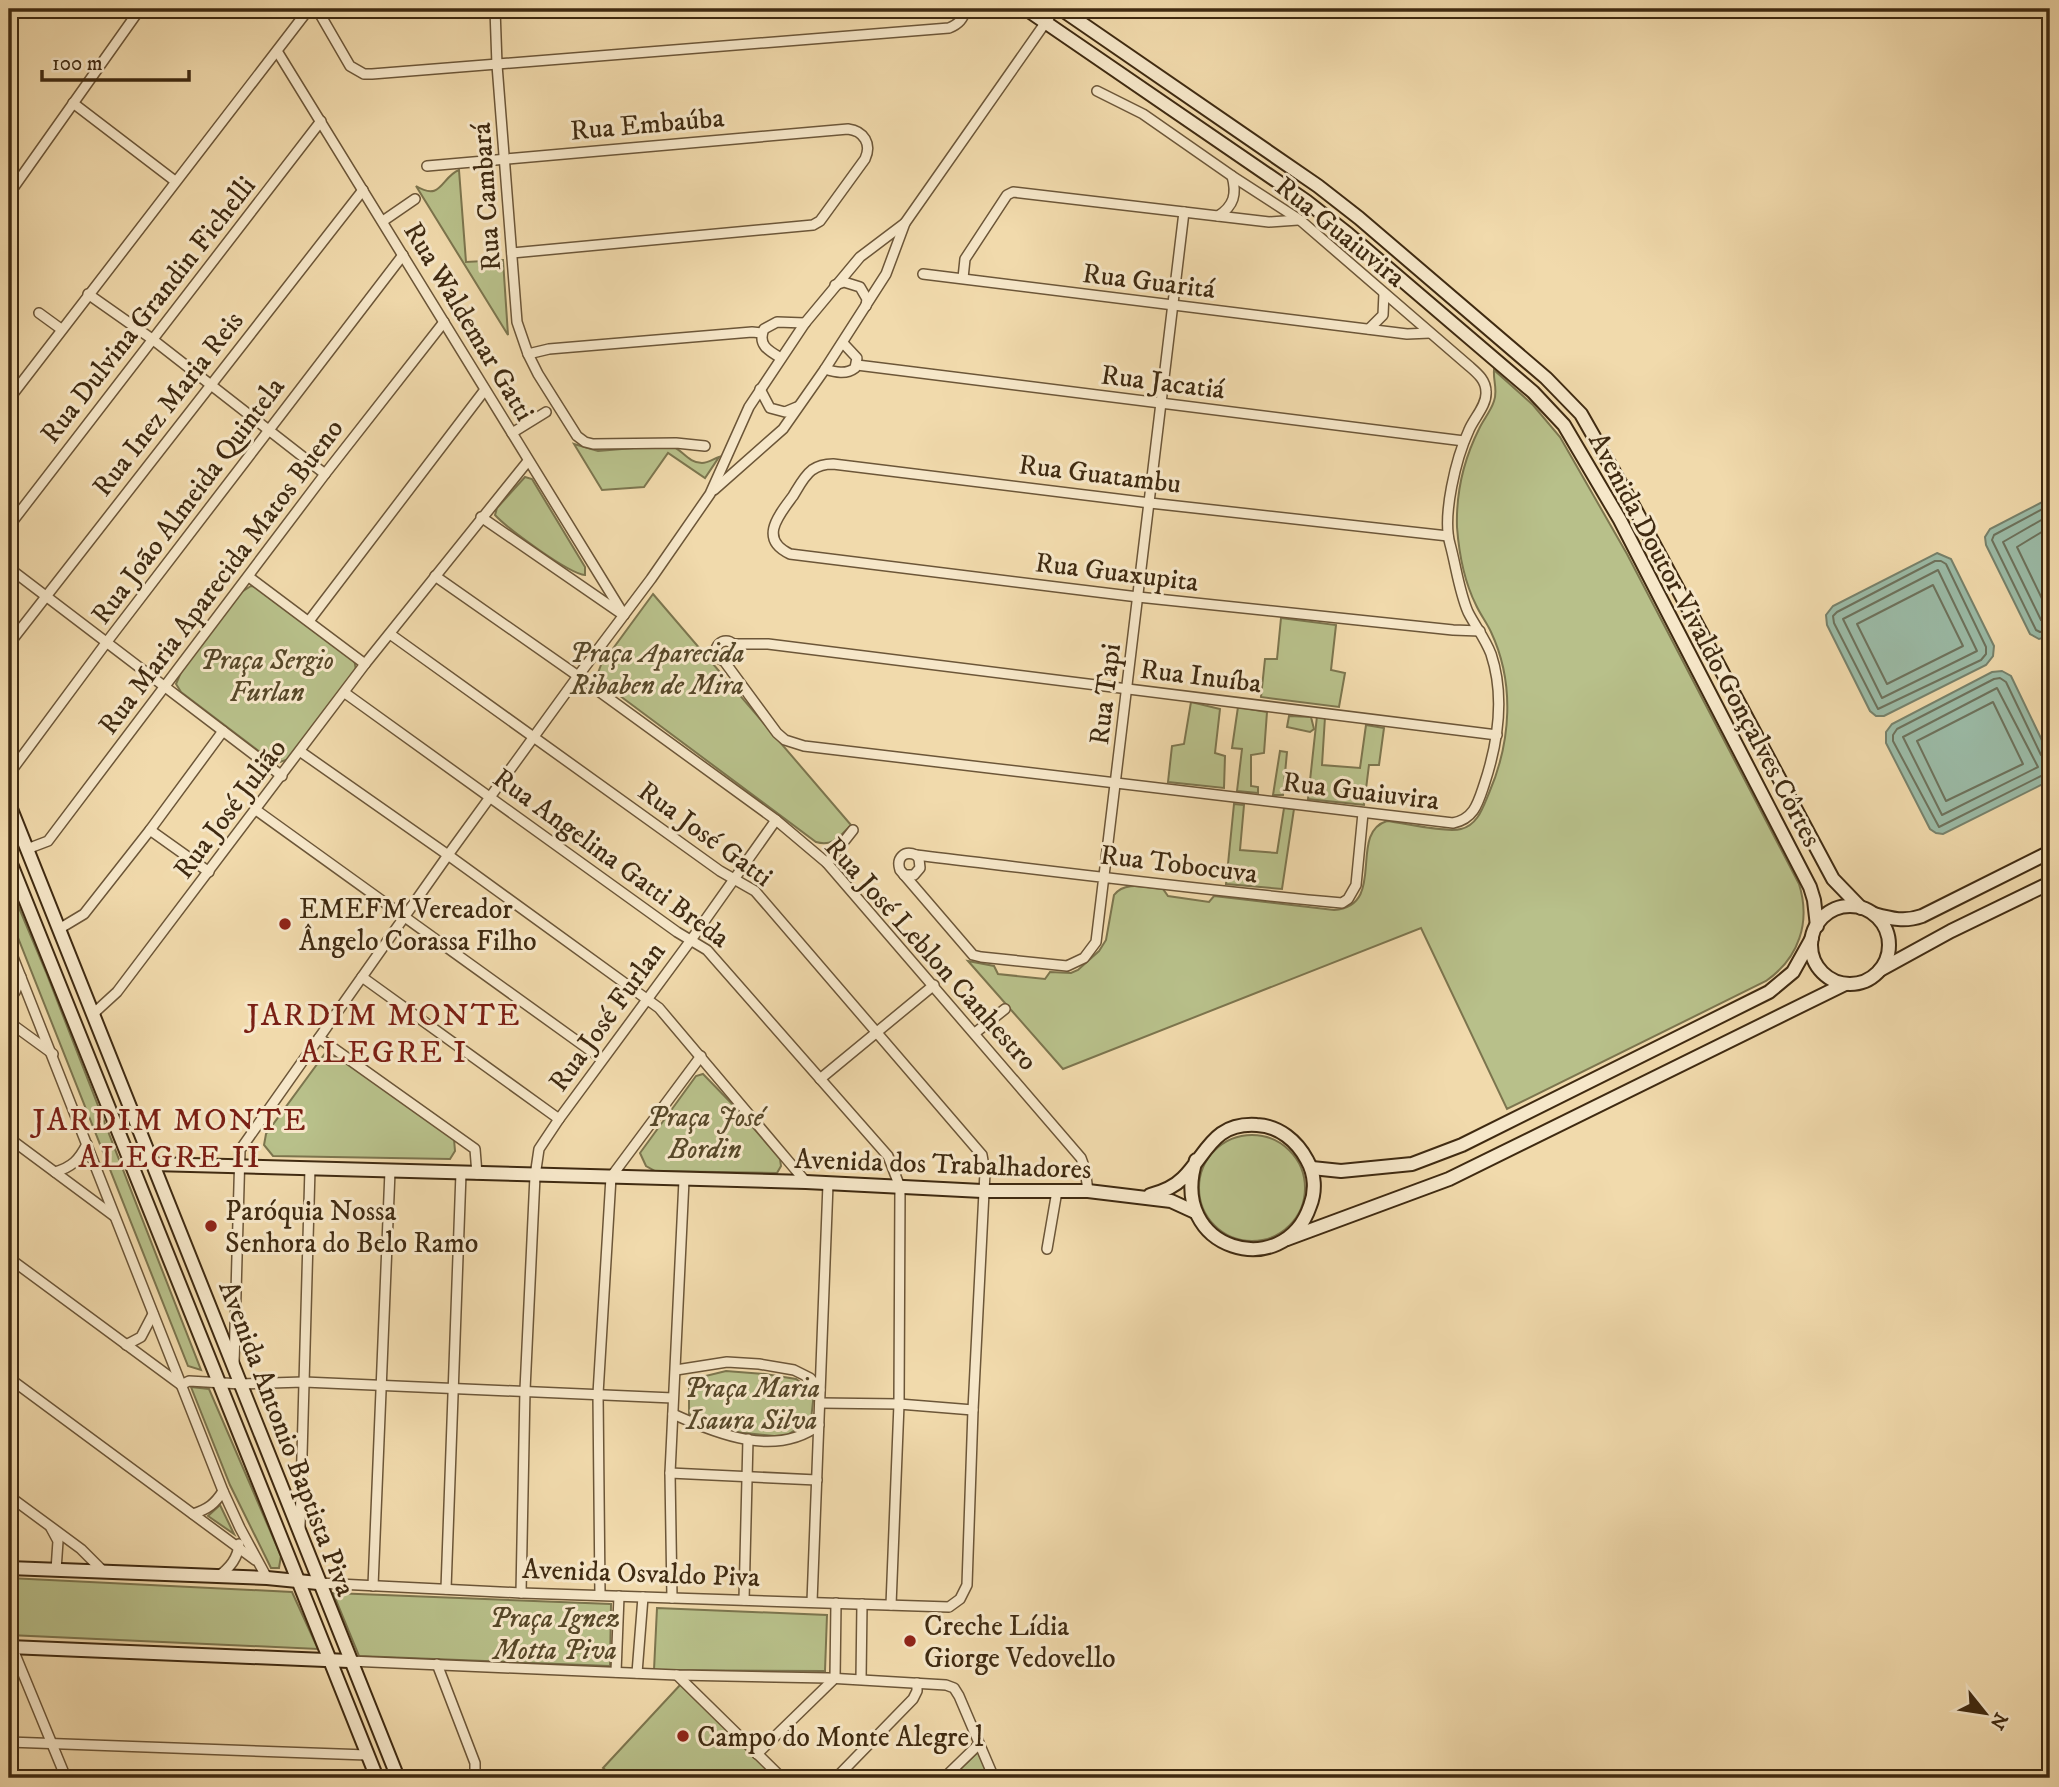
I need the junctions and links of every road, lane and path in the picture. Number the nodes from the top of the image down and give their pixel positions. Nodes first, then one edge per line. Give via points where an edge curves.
1 (139, 9) edge
2 (317, 9) edge
3 (495, 9) edge
4 (1026, 9) edge
5 (1055, 9) edge
6 (1061, 9) edge
7 (965, 12) edge
8 (305, 14) dead end
9 (1045, 22) junction
10 (277, 51) junction
11 (498, 65) junction
12 (1097, 91) dead end
13 (74, 103) junction
14 (321, 121) junction
15 (506, 158) junction
16 (427, 166) dead end
17 (1232, 176) junction
18 (175, 181) junction
19 (363, 190) junction
20 (9, 194) edge
21 (415, 199) dead end
22 (1184, 212) junction
23 (1218, 216) junction
24 (1300, 220) junction
25 (383, 221) junction
26 (905, 223) junction
27 (512, 253) junction
28 (403, 255) junction
29 (923, 274) dead end
30 (963, 278) junction
31 (835, 285) junction
32 (1384, 293) junction
33 (88, 294) junction
34 (1173, 307) junction
35 (866, 308) junction
36 (39, 313) dead end
37 (444, 322) junction
38 (805, 323) junction
39 (61, 329) junction
40 (1369, 329) junction
41 (762, 333) junction
42 (1430, 333) junction
43 (152, 339) junction
44 (844, 343) junction
45 (528, 354) junction
46 (781, 358) junction
47 (856, 365) junction
48 (825, 369) junction
49 (209, 385) junction
50 (760, 389) junction
51 (484, 391) junction
52 (9, 398) edge
53 (1160, 404) junction
54 (797, 408) junction
55 (546, 412) dead end
56 (269, 430) junction
57 (512, 433) junction
58 (1464, 441) junction
59 (705, 446) dead end
60 (528, 461) junction
61 (325, 474) junction
62 (710, 494) junction
63 (1150, 503) junction
64 (481, 517) junction
65 (775, 521) joint
66 (9, 526) edge
67 (1448, 536) junction
68 (9, 568) edge
69 (594, 570) junction
70 (435, 576) junction
71 (249, 577) junction
72 (570, 577) junction
73 (46, 597) junction
74 (1138, 597) junction
75 (624, 615) junction
76 (309, 621) junction
77 (1480, 631) junction
78 (390, 634) junction
79 (106, 643) junction
80 (9, 644) edge
81 (733, 644) junction
82 (724, 661) junction
83 (365, 664) junction
84 (578, 676) junction
85 (164, 688) junction
86 (1128, 689) junction
87 (345, 693) junction
88 (223, 731) junction
89 (1497, 734) junction
90 (534, 737) junction
91 (300, 752) junction
92 (9, 774) edge
93 (282, 776) junction
94 (1115, 784) junction
95 (491, 796) junction
96 (9, 804) edge
97 (256, 810) junction
98 (1363, 813) junction
99 (776, 820) junction
100 (150, 830) junction
101 (853, 830) dead end
102 (27, 849) junction
103 (2050, 852) edge
104 (448, 855) junction
105 (916, 855) junction
106 (9, 859) edge
107 (827, 863) junction
108 (209, 872) junction
109 (904, 874) junction
110 (1105, 877) junction
111 (735, 879) junction
112 (2050, 883) edge
113 (1867, 911) junction
114 (405, 916) junction
115 (59, 929) junction
116 (1814, 932) junction
117 (691, 940) junction
118 (9, 947) edge
119 (1880, 970) junction
120 (22, 977) junction
121 (362, 977) junction
122 (1845, 984) junction
123 (934, 985) junction
124 (646, 999) junction
125 (9, 1000) edge
126 (1004, 1009) dead end
127 (93, 1014) junction
128 (9, 1022) edge
129 (975, 1033) junction
130 (876, 1034) junction
131 (319, 1038) junction
132 (52, 1054) junction
133 (701, 1056) junction
134 (602, 1059) junction
135 (119, 1078) junction
136 (820, 1079) junction
137 (101, 1085) junction
138 (559, 1119) junction
139 (9, 1138) edge
140 (87, 1144) junction
141 (129, 1153) junction
142 (1196, 1160) junction
143 (153, 1164) junction
144 (241, 1165) junction
145 (310, 1168) junction
146 (1312, 1168) junction
147 (390, 1171) junction
148 (55, 1172) junction
149 (461, 1173) junction
150 (477, 1174) junction
151 (536, 1176) junction
152 (139, 1177) junction
153 (611, 1177) junction
154 (684, 1180) junction
155 (806, 1182) junction
156 (828, 1184) junction
157 (901, 1187) junction
158 (982, 1191) junction
159 (1057, 1191) junction
160 (1088, 1191) junction
161 (1143, 1196) junction
162 (1195, 1212) junction
163 (115, 1217) junction
164 (1287, 1239) junction
165 (1048, 1249) dead end
166 (9, 1258) edge
167 (153, 1314) junction
168 (126, 1345) junction
169 (234, 1366) junction
170 (676, 1370) junction
171 (9, 1378) edge
172 (219, 1382) junction
173 (304, 1382) junction
174 (241, 1384) junction
175 (181, 1385) junction
176 (381, 1387) junction
177 (453, 1390) junction
178 (525, 1390) junction
179 (820, 1390) junction
180 (598, 1394) junction
181 (673, 1398) junction
182 (820, 1403) junction
183 (899, 1404) junction
184 (972, 1410) junction
185 (673, 1414) junction
186 (819, 1425) junction
187 (748, 1439) junction
188 (670, 1473) junction
189 (746, 1476) junction
190 (817, 1480) junction
191 (223, 1491) junction
192 (9, 1496) edge
193 (193, 1514) junction
194 (50, 1527) junction
195 (240, 1528) junction
196 (300, 1531) junction
197 (239, 1549) junction
198 (256, 1561) junction
199 (9, 1568) edge
200 (56, 1570) junction
201 (104, 1572) junction
202 (217, 1577) junction
203 (267, 1578) junction
204 (298, 1581) junction
205 (318, 1583) junction
206 (373, 1586) junction
207 (446, 1589) junction
208 (521, 1593) junction
209 (600, 1595) junction
210 (619, 1596) junction
211 (643, 1597) junction
212 (672, 1598) junction
213 (960, 1599) joint
214 (744, 1600) junction
215 (812, 1602) junction
216 (836, 1603) junction
217 (862, 1604) junction
218 (891, 1605) junction
219 (10, 1647) edge
220 (328, 1661) junction
221 (349, 1661) junction
222 (437, 1664) junction
223 (616, 1672) junction
224 (637, 1673) junction
225 (677, 1675) junction
226 (835, 1678) junction
227 (861, 1679) junction
228 (916, 1683) junction
229 (9, 1742) edge
230 (50, 1744) junction
231 (978, 1745) junction
232 (757, 1754) junction
233 (368, 1755) junction
234 (66, 1778) edge
235 (377, 1778) edge
236 (398, 1778) edge
237 (473, 1778) edge
238 (782, 1778) edge
239 (836, 1778) edge
240 (944, 1778) edge
241 (994, 1778) edge

1 - 13 street
2 - 11 street via 350,66 364,74
3 - 11 street, Rua Cambará
4 - 9 main road, Avenida Doutor Vivaldo Gonçalves Côrtes
5 - 9 street
6 - 113 main road, Avenida Doutor Vivaldo Gonçalves Côrtes via 1339,202 1546,378 1581,414 1833,878
7 - 11 street via 957,25 949,28
8 - 10 street
9 - 26 street
9 - 116 main road, Avenida Doutor Vivaldo Gonçalves Côrtes via 1306,201 1532,392 1563,425 1620,520 1810,887
10 - 14 street, Rua Waldemar Gatti
10 - 18 street
11 - 15 street, Rua Cambará
12 - 17 street, Rua Guaiuvira via 1143,114
13 - 18 street
13 - 20 street
14 - 19 street, Rua Waldemar Gatti
14 - 43 street, Rua Dulvina Grandin Fichelli
15 - 16 street, Rua Embaúba
15 - 27 street, Rua Cambará
15 - 27 street, Rua Embaúba via 848,129 867,141 864,159 813,225
17 - 23 street via 1235,196
17 - 24 street, Rua Guaiuvira
18 - 33 street
19 - 25 street, Rua Waldemar Gatti
19 - 49 street, Rua Inez Maria Reis
21 - 25 street
22 - 23 street
22 - 30 street via 1013,192 965,259
22 - 34 street, Rua Tapi
23 - 24 street via 1269,222
24 - 32 street, Rua Guaiuvira
25 - 28 street, Rua Waldemar Gatti
26 - 31 street via 860,257
26 - 35 street via 886,274
27 - 45 street, Rua Cambará via 517,322
28 - 37 street, Rua Waldemar Gatti
28 - 56 street, Rua João Almeida Quintela
29 - 30 street, Rua Guaritá
30 - 34 street, Rua Guaritá
31 - 35 street via 844,282 860,287
31 - 38 street
32 - 40 street via 1383,315
32 - 42 street, Rua Guaiuvira
33 - 39 street
33 - 43 street
34 - 40 street, Rua Guaritá
34 - 53 street, Rua Tapi
35 - 44 street
36 - 39 street
37 - 51 street, Rua Waldemar Gatti
37 - 61 street, Rua Maria Aparecida Matos Bueno
38 - 41 street via 772,323
38 - 46 street
39 - 52 street
40 - 42 street, Rua Guaritá
41 - 45 street
41 - 46 street via 765,347
42 - 58 street, Rua Guaiuvira via 1485,384 1484,402
43 - 49 street
43 - 66 street, Rua Dulvina Grandin Fichelli
44 - 47 street via 855,354
44 - 48 street
45 - 59 street, Rua Cambará via 585,442
46 - 50 street
47 - 48 street, Rua Jacatiá via 848,372
47 - 53 street, Rua Jacatiá
48 - 54 street
49 - 56 street
49 - 73 street, Rua Inez Maria Reis
50 - 54 street via 770,408 785,412
50 - 62 street
51 - 57 street, Rua Waldemar Gatti
51 - 76 street
53 - 58 street, Rua Jacatiá
53 - 63 street, Rua Tapi
54 - 62 street via 783,429
55 - 57 street
56 - 61 street
56 - 79 street, Rua João Almeida Quintela
57 - 60 street, Rua Waldemar Gatti
58 - 67 street, Rua Guaiuvira via 1455,468
60 - 64 street, Rua José Julião
60 - 69 street, Rua Waldemar Gatti
61 - 71 street, Rua Maria Aparecida Matos Bueno
62 - 75 street
63 - 65 street, Rua Guatambu via 822,464 810,471
63 - 67 street, Rua Guatambu
63 - 74 street, Rua Tapi
64 - 70 street, Rua José Julião
64 - 72 street
65 - 74 street, Rua Guaxupita via 774,541 790,554
67 - 77 street, Rua Guaiuvira via 1468,611
68 - 73 street
69 - 72 street via 593,578 586,582
69 - 75 street, Rua Waldemar Gatti
70 - 78 street, Rua José Julião
70 - 84 street, Rua José Leblon Canhestro
71 - 76 street
71 - 85 street, Rua Maria Aparecida Matos Bueno
72 - 75 street
73 - 79 street
73 - 80 street, Rua Inez Maria Reis
74 - 77 street, Rua Guaxupita
74 - 86 street, Rua Tapi
75 - 84 street
76 - 83 street
77 - 89 street, Rua Guaiuvira via 1496,675
78 - 83 street, Rua José Julião
78 - 90 street, Rua José Gatti
79 - 85 street
79 - 92 street, Rua João Almeida Quintela
81 - 82 street via 735,656
81 - 82 street via 728,641 717,646 715,652
81 - 86 street, Rua Inuíba via 768,644
82 - 94 street, Rua Guaiuvira via 777,733 792,743
83 - 87 street, Rua José Julião
84 - 90 street
84 - 99 street, Rua José Leblon Canhestro
85 - 88 street
85 - 102 street, Rua Maria Aparecida Matos Bueno via 48,841
86 - 89 street, Rua Inuíba
86 - 94 street, Rua Tapi
87 - 91 street, Rua José Julião
87 - 95 street, Rua Angelina Gatti Breda
88 - 93 street
88 - 100 street
89 - 98 street, Rua Guaiuvira via 1479,800 1474,812 1461,822
90 - 95 street
90 - 111 street, Rua José Gatti
91 - 93 street, Rua José Julião
91 - 104 street
93 - 97 street, Rua José Julião
94 - 98 street, Rua Guaiuvira
94 - 110 street, Rua Tapi
95 - 104 street
95 - 117 street, Rua Angelina Gatti Breda
96 - 102 main road, Avenida Antonio Baptista Piva
97 - 108 street, Rua José Julião
97 - 114 street
98 - 110 street, Rua Tobocuva via 1356,885 1342,903
99 - 107 street, Rua José Leblon Canhestro
99 - 111 street, Rua José Furlan
100 - 108 street
100 - 115 street via 84,914
101 - 107 street
102 - 115 main road, Avenida Antonio Baptista Piva
103 - 113 main road via 1923,916 1898,920
104 - 114 street
104 - 124 street
105 - 109 street via 920,868 914,875
105 - 109 street via 900,858
105 - 110 street, Rua Tobocuva
106 - 137 main road, Avenida Antonio Baptista Piva
107 - 123 street, Rua José Leblon Canhestro
108 - 127 street, Rua José Julião via 117,992
109 - 110 street, Rua Tapi via 973,954 1067,966 1084,958 1096,942
111 - 117 street, Rua José Furlan
111 - 130 street, Rua José Gatti via 755,891
112 - 119 main road
113 - 116 main road via 1848,906 1836,909
113 - 119 main road via 1882,922 1887,934 1889,947
114 - 121 street
114 - 134 street
115 - 127 main road, Avenida Antonio Baptista Piva
116 - 122 main road via 1811,951 1815,963 1833,981
116 - 146 main road via 1793,972 1769,992 1462,1144 1412,1164 1368,1170
117 - 124 street, Rua José Furlan
117 - 136 street, Rua Angelina Gatti Breda via 707,950
118 - 120 street
119 - 122 main road via 1858,984
120 - 125 street
120 - 132 street
121 - 131 street
121 - 138 street
122 - 164 main road via 1450,1180
123 - 129 street, Rua José Leblon Canhestro
123 - 130 street
124 - 133 street
124 - 134 street, Rua José Furlan
126 - 129 street
127 - 135 main road, Avenida Antonio Baptista Piva
128 - 132 street
129 - 160 street, Rua José Leblon Canhestro via 1081,1158
130 - 136 street
130 - 158 street, Rua José Gatti via 982,1155
131 - 144 street via 240,1150
131 - 150 street via 475,1149
132 - 140 street
133 - 153 street
133 - 155 street
134 - 138 street, Rua José Furlan
135 - 137 main road via 114,1084
135 - 143 main road, Avenida Antonio Baptista Piva
136 - 157 street, Rua Angelina Gatti Breda via 888,1156
137 - 141 main road, Avenida Antonio Baptista Piva
138 - 151 street, Rua José Furlan via 539,1149
139 - 148 street
140 - 148 street via 70,1167
140 - 163 street
141 - 143 main road, Avenida dos Trabalhadores
141 - 152 main road, Avenida Antonio Baptista Piva
142 - 146 main road via 1212,1140 1233,1128 1257,1125 1281,1131 1300,1146
142 - 161 main road, Avenida dos Trabalhadores via 1171,1188
142 - 162 main road via 1190,1195
143 - 144 main road, Avenida dos Trabalhadores
143 - 152 main road
143 - 169 main road, Avenida Antonio Baptista Piva
144 - 145 main road, Avenida dos Trabalhadores
144 - 169 street
145 - 147 main road, Avenida dos Trabalhadores
145 - 173 street
146 - 164 main road via 1314,1194 1306,1219
147 - 149 main road, Avenida dos Trabalhadores
147 - 176 street
148 - 163 street
149 - 150 main road, Avenida dos Trabalhadores
149 - 177 street
150 - 151 main road, Avenida dos Trabalhadores
151 - 153 main road, Avenida dos Trabalhadores
151 - 178 street, Rua José Furlan
152 - 172 main road, Avenida Antonio Baptista Piva
153 - 154 main road, Avenida dos Trabalhadores
153 - 180 street
154 - 155 main road, Avenida dos Trabalhadores
154 - 170 street
155 - 156 main road, Avenida dos Trabalhadores
156 - 157 main road, Avenida dos Trabalhadores
156 - 179 street
157 - 158 main road, Avenida dos Trabalhadores
157 - 183 street
158 - 159 main road, Avenida dos Trabalhadores
158 - 184 street, Rua José Gatti
159 - 160 main road, Avenida dos Trabalhadores
159 - 165 street
160 - 161 main road, Avenida dos Trabalhadores
161 - 162 main road, Avenida dos Trabalhadores via 1171,1200
162 - 164 main road via 1209,1232 1227,1244 1247,1249
163 - 167 street
166 - 168 street
167 - 168 street via 141,1337
167 - 175 street
168 - 175 street
169 - 174 main road, Avenida Antonio Baptista Piva
170 - 179 street via 727,1362 759,1364 794,1370
170 - 181 street
171 - 193 street
172 - 174 street
172 - 175 street
172 - 204 main road, Avenida Antonio Baptista Piva
173 - 174 street
173 - 176 street
173 - 196 street
174 - 196 main road, Avenida Antonio Baptista Piva
175 - 191 street
176 - 177 street
176 - 206 street
177 - 178 street
177 - 207 street
178 - 180 street
178 - 208 street, Rua José Furlan
179 - 182 street
180 - 181 street
180 - 209 street
181 - 185 street
182 - 183 street
182 - 186 street
183 - 184 street
183 - 218 street
184 - 213 street, Rua José Gatti via 967,1585
185 - 187 street via 717,1434
185 - 188 street
186 - 187 street via 787,1439
186 - 190 street
187 - 189 street
188 - 189 street
188 - 212 street
189 - 190 street
189 - 214 street
190 - 215 street
191 - 193 street via 208,1509
191 - 195 street
192 - 194 street
193 - 197 street
194 - 200 street via 58,1541
194 - 201 street
195 - 197 street
195 - 198 street
196 - 205 main road, Avenida Antonio Baptista Piva
197 - 198 street
197 - 202 street via 227,1570
198 - 203 street
199 - 200 main road
200 - 201 main road
201 - 202 main road
202 - 203 main road
203 - 204 main road
204 - 205 main road
204 - 220 main road, Avenida Antonio Baptista Piva
205 - 206 street, Avenida Osvaldo Piva
205 - 221 main road, Avenida Antonio Baptista Piva
206 - 207 street, Avenida Osvaldo Piva
207 - 208 street, Avenida Osvaldo Piva
208 - 209 street, Avenida Osvaldo Piva
209 - 210 street, Avenida Osvaldo Piva
210 - 211 street, Avenida Osvaldo Piva
210 - 223 street
211 - 212 street, Avenida Osvaldo Piva
211 - 224 street
212 - 214 street, Avenida Osvaldo Piva
213 - 218 street, Avenida Osvaldo Piva via 949,1607
214 - 215 street, Avenida Osvaldo Piva
215 - 216 street, Avenida Osvaldo Piva
216 - 217 street, Avenida Osvaldo Piva
216 - 226 street
217 - 218 street, Avenida Osvaldo Piva
217 - 227 street
219 - 220 main road
219 - 230 street
220 - 221 main road
220 - 233 main road, Avenida Antonio Baptista Piva
221 - 222 street
221 - 236 main road, Avenida Antonio Baptista Piva
222 - 223 street
222 - 237 street via 475,1763
223 - 224 street
224 - 225 street
225 - 226 street
225 - 232 street
226 - 227 street
226 - 232 street
227 - 228 street
228 - 231 street via 954,1688
228 - 239 street via 914,1699
229 - 230 street
230 - 233 street
230 - 234 street
231 - 240 street
231 - 241 street
232 - 238 street
233 - 235 main road, Avenida Antonio Baptista Piva

